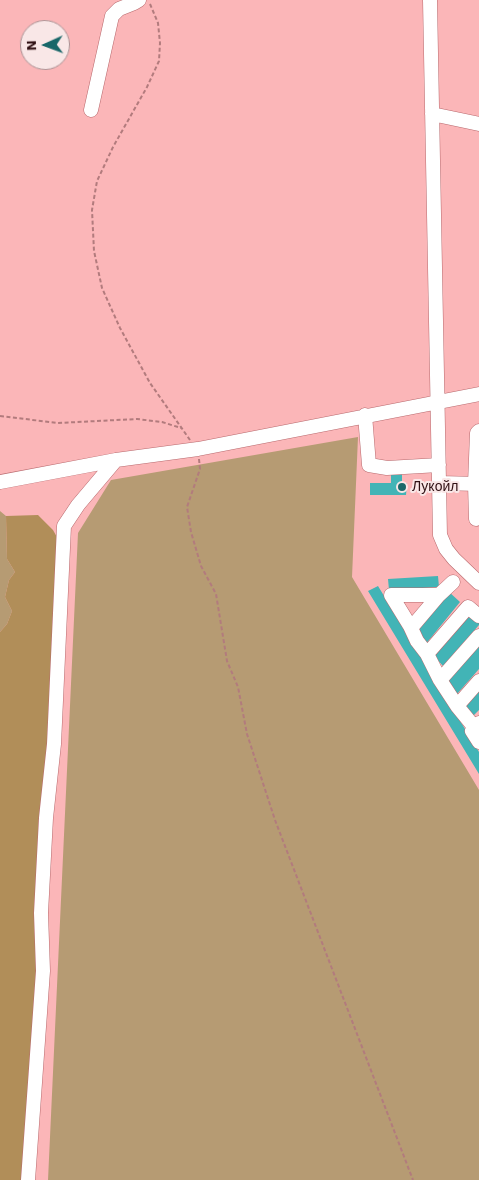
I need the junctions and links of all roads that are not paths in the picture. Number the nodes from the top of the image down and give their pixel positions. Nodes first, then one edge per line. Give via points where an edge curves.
1 (139, 0) edge
2 (430, 0) edge
3 (91, 110) dead end
4 (432, 114) junction
5 (479, 124) edge
6 (479, 394) edge
7 (438, 402) junction
8 (365, 416) junction
9 (479, 430) edge
10 (116, 460) junction
11 (439, 465) junction
12 (0, 482) edge
13 (439, 483) junction
14 (477, 484) edge
15 (476, 519) dead end
16 (452, 582) dead end
17 (479, 582) edge
18 (440, 595) junction
19 (479, 616) edge
20 (411, 628) junction
21 (479, 636) edge
22 (427, 654) junction
23 (440, 680) junction
24 (479, 681) edge
25 (456, 706) junction
26 (477, 725) edge
27 (479, 742) edge
28 (28, 1180) edge

1 - 3 street via 112,16
2 - 4 street
4 - 5 street
4 - 7 street
6 - 7 street
7 - 8 street
7 - 11 street
8 - 10 street
8 - 11 street via 369,465 387,468
9 - 14 street
10 - 12 street
10 - 28 street via 64,526 54,744 41,913 43,972
11 - 13 street
13 - 14 street
13 - 17 street via 440,535 454,560
14 - 15 street
16 - 18 street
18 - 20 street
18 - 20 street via 387,590
19 - 22 street via 468,607
20 - 22 street
21 - 23 street
22 - 23 street
23 - 25 street
24 - 25 street
25 - 26 street
26 - 27 street via 472,731

